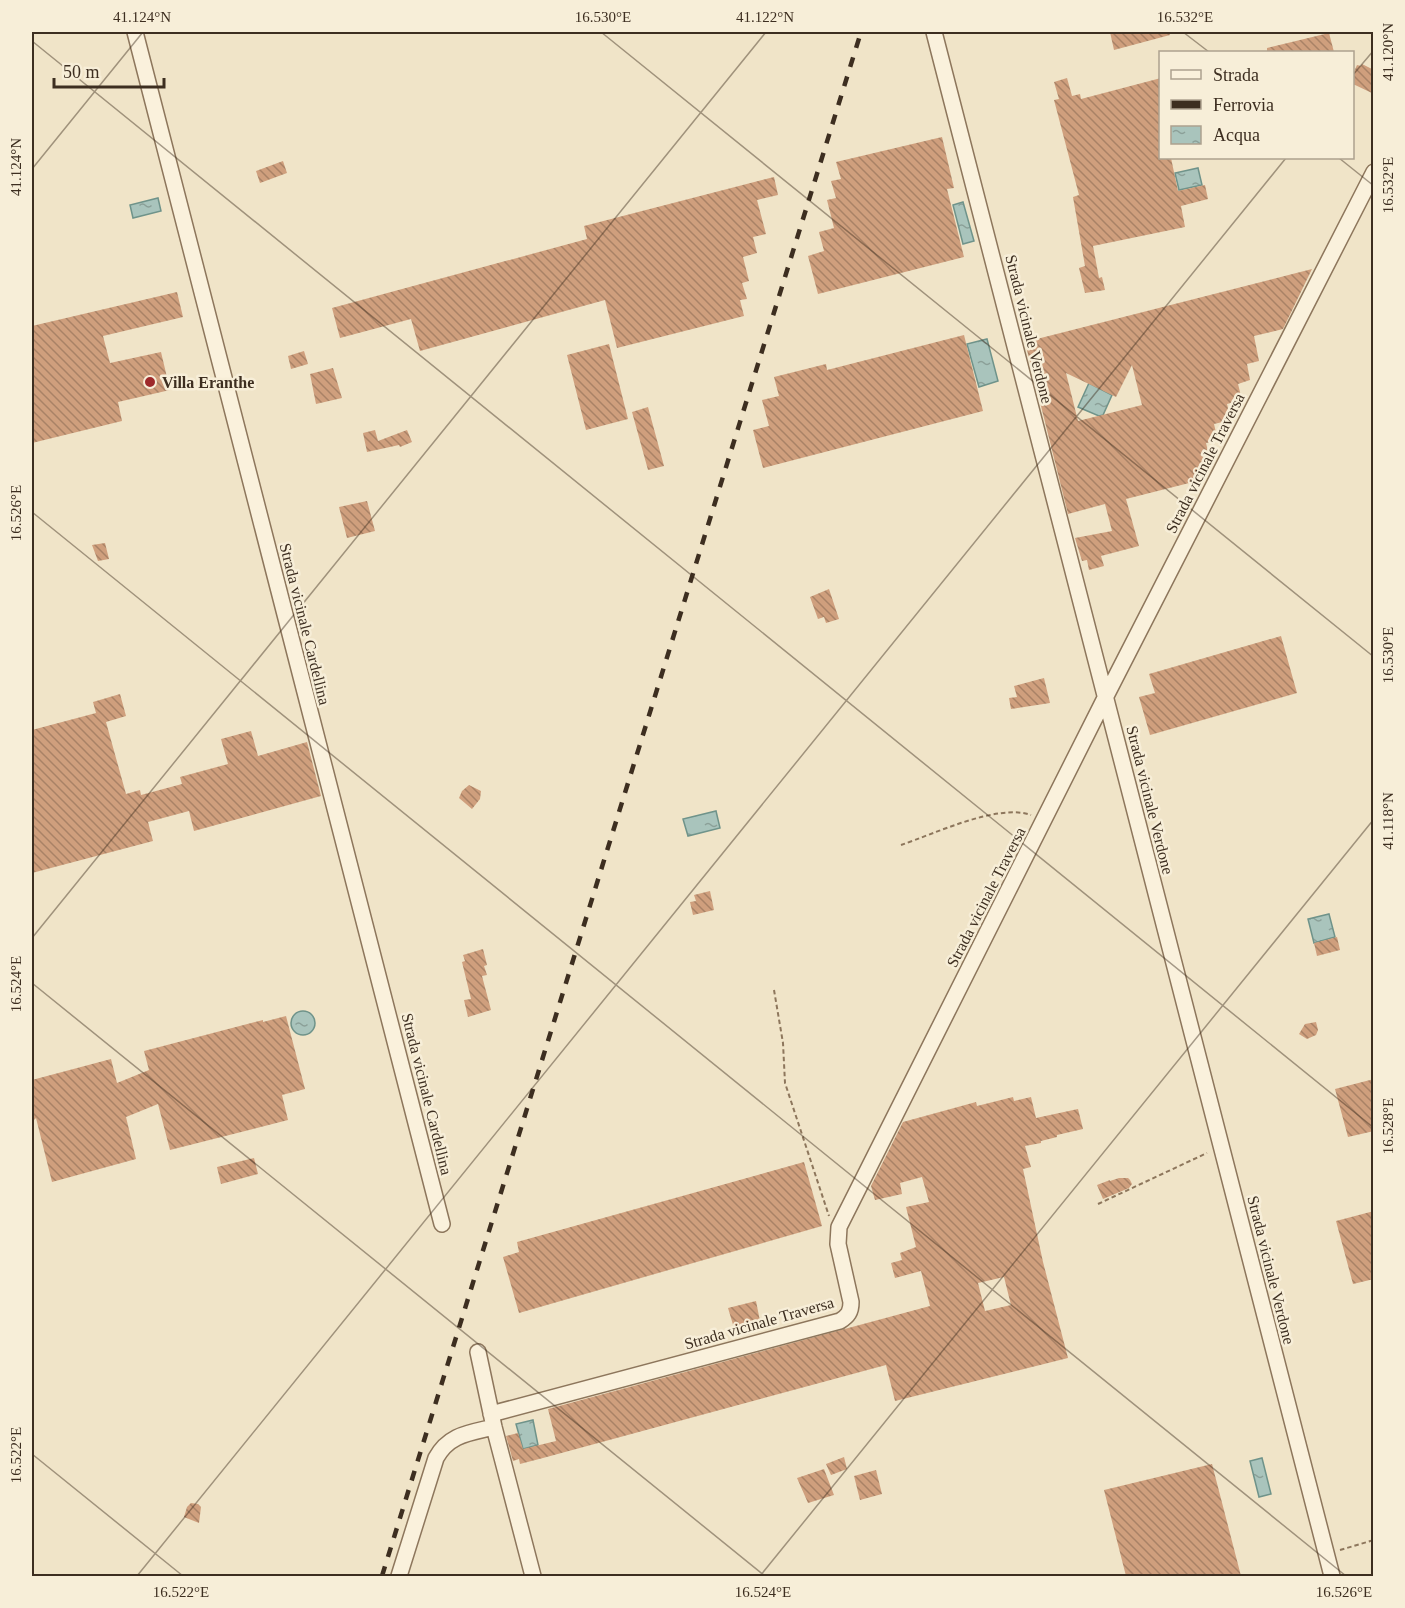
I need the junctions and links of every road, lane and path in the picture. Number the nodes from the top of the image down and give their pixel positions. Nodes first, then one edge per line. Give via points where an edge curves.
1 (135, 32) edge
2 (933, 32) edge
3 (1374, 172) edge
4 (1105, 698) junction
5 (1045, 820) junction
6 (901, 845) dead end
7 (774, 990) dead end
8 (1221, 1146) junction
9 (1098, 1204) dead end
10 (441, 1224) dead end
11 (839, 1227) junction
12 (478, 1352) dead end
13 (493, 1420) junction
14 (1374, 1540) edge
15 (1326, 1554) junction
16 (399, 1576) edge
17 (533, 1576) edge
18 (1332, 1576) edge

1 - 10 street, Strada vicinale Cardellina
2 - 4 street, Strada vicinale Verdone
3 - 4 street, Strada vicinale Traversa
4 - 5 street, Strada vicinale Traversa
4 - 8 street, Strada vicinale Verdone
5 - 6 path via 1021,812 988,815
5 - 11 street, Strada vicinale Traversa
7 - 11 path via 783,1043 784,1083 827,1213
8 - 9 path
8 - 15 street, Strada vicinale Verdone
11 - 13 street, Strada vicinale Traversa via 838,1244 851,1302 851,1310 840,1321
12 - 13 street
13 - 16 street, Strada vicinale Traversa via 453,1438 441,1449
13 - 17 street
14 - 15 path
15 - 18 street, Strada vicinale Verdone

